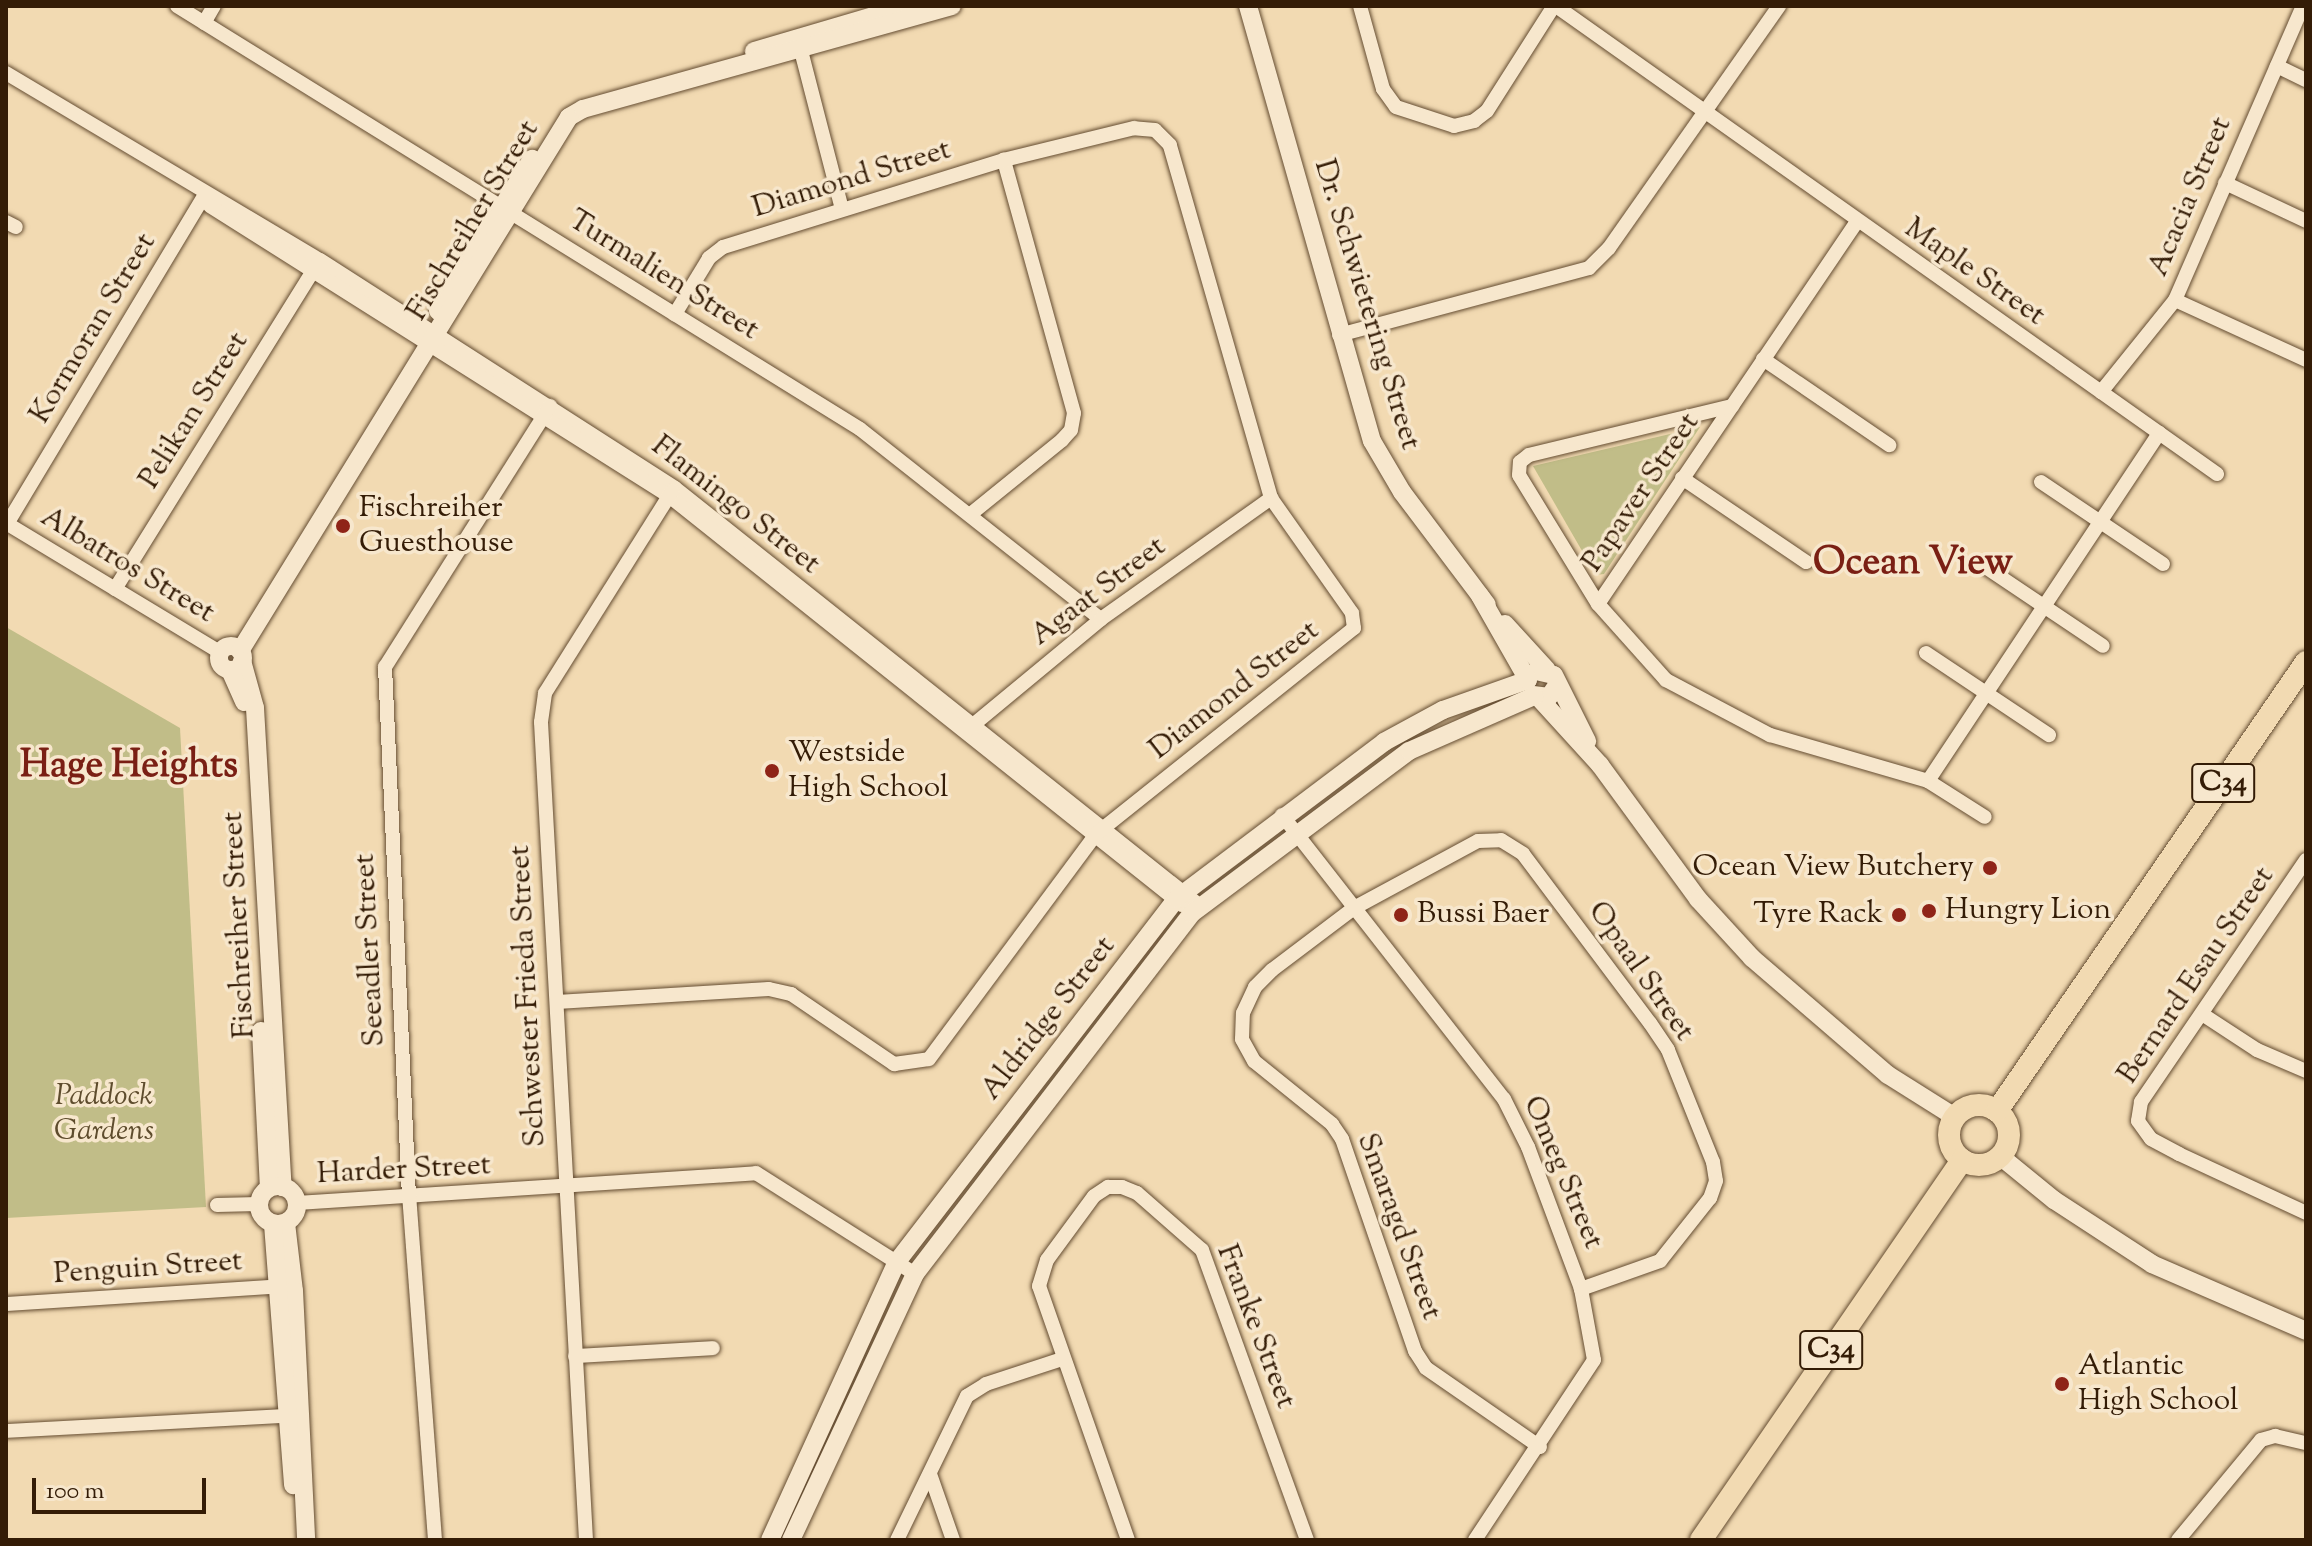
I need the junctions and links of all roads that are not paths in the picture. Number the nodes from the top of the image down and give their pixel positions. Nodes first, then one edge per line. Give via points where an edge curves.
1 (177, 6) edge
2 (214, 6) edge
3 (907, 6) edge
4 (952, 6) edge
5 (1248, 6) edge
6 (1360, 6) edge
7 (1555, 6) edge
8 (1779, 6) edge
9 (2303, 6) edge
10 (204, 23) junction
11 (800, 45) junction
12 (2277, 66) junction
13 (6, 73) edge
14 (2306, 80) edge
15 (6, 83) edge
16 (1701, 114) junction
17 (1004, 160) junction
18 (2225, 183) junction
19 (204, 197) junction
20 (842, 209) junction
21 (507, 210) junction
22 (2306, 221) edge
23 (1856, 223) junction
24 (317, 264) junction
25 (2175, 300) junction
26 (675, 314) junction
27 (1339, 335) junction
28 (431, 336) junction
29 (1763, 359) junction
30 (2306, 360) edge
31 (2101, 392) junction
32 (1732, 406) junction
33 (547, 409) junction
34 (2159, 433) junction
35 (1889, 445) dead end
36 (2217, 474) dead end
37 (1682, 478) junction
38 (2041, 482) dead end
39 (672, 492) junction
40 (1271, 498) junction
41 (972, 513) junction
42 (2101, 518) junction
43 (7, 524) edge
44 (1806, 562) dead end
45 (2163, 564) dead end
46 (1984, 566) dead end
47 (115, 589) junction
48 (1480, 596) junction
49 (2043, 603) junction
50 (1598, 604) junction
51 (1101, 619) junction
52 (2103, 646) dead end
53 (1926, 653) dead end
54 (232, 656) junction
55 (2306, 662) edge
56 (1552, 677) junction
57 (1534, 691) junction
58 (1988, 691) junction
59 (968, 730) junction
60 (2049, 735) dead end
61 (1600, 765) junction
62 (1928, 781) junction
63 (1282, 815) junction
64 (1985, 817) dead end
65 (1100, 830) junction
66 (1297, 832) junction
67 (2306, 860) edge
68 (1180, 896) junction
69 (1354, 908) junction
70 (1195, 909) junction
71 (557, 1002) junction
72 (2202, 1014) junction
73 (2306, 1071) edge
74 (1997, 1111) junction
75 (1955, 1117) junction
76 (2000, 1156) junction
77 (1962, 1160) junction
78 (564, 1187) junction
79 (270, 1193) junction
80 (409, 1197) junction
81 (297, 1203) junction
82 (217, 1205) dead end
83 (2306, 1213) edge
84 (279, 1223) junction
85 (896, 1263) junction
86 (915, 1274) junction
87 (287, 1286) junction
88 (1581, 1289) junction
89 (6, 1304) edge
90 (2306, 1331) edge
91 (713, 1348) dead end
92 (575, 1356) junction
93 (1062, 1359) junction
94 (294, 1416) junction
95 (6, 1431) edge
96 (2306, 1443) edge
97 (1540, 1447) junction
98 (930, 1474) junction
99 (295, 1540) edge
100 (306, 1540) edge
101 (435, 1540) edge
102 (586, 1540) edge
103 (770, 1540) edge
104 (791, 1540) edge
105 (897, 1540) edge
106 (953, 1540) edge
107 (1128, 1540) edge
108 (1307, 1540) edge
109 (1475, 1540) edge
110 (1701, 1540) edge
111 (2178, 1540) edge

1 - 10 street, Turmalien Street
2 - 10 street
3 - 11 street, Fischreiher Street
4 - 11 street, Fischreiher Street
5 - 27 street, Dr. Schwietering Street
6 - 7 street via 1383,89 1396,107 1454,126 1487,111
7 - 16 street, Maple Street
8 - 16 street
9 - 12 street, Acacia Street
10 - 21 street, Turmalien Street
11 - 20 street
11 - 21 street, Fischreiher Street via 582,99 563,111
12 - 14 street
12 - 18 street, Acacia Street
13 - 19 street
15 - 19 street
16 - 23 street, Maple Street
16 - 27 street via 1609,248 1589,268
17 - 20 street, Diamond Street
17 - 40 street, Diamond Street via 1134,128 1155,130 1170,145
17 - 41 street via 1074,413 1071,430 1062,440
18 - 22 street
18 - 25 street, Acacia Street
19 - 24 street, Flamingo Street
19 - 43 street, Kormoran Street
20 - 26 street, Diamond Street via 723,247 709,258
21 - 26 street, Turmalien Street
21 - 28 street, Fischreiher Street
23 - 29 street, Papaver Street
23 - 31 street, Maple Street
24 - 28 street, Flamingo Street
24 - 47 street, Pelikan Street
25 - 30 street
25 - 31 street, Acacia Street
26 - 41 street, Turmalien Street via 860,429
27 - 48 street, Dr. Schwietering Street via 1372,441 1386,468
28 - 33 street, Flamingo Street
28 - 54 street, Fischreiher Street
29 - 32 street, Papaver Street
29 - 35 street
31 - 34 street, Maple Street
32 - 37 street, Papaver Street
32 - 50 street via 1529,455 1520,462 1519,475
33 - 39 street, Flamingo Street
33 - 80 street, Seeadler Street via 385,667
34 - 36 street, Maple Street
34 - 42 street
37 - 44 street
37 - 50 street, Papaver Street
38 - 42 street
39 - 59 street, Flamingo Street
39 - 71 street, Schwester Frieda Street via 545,693 541,722
40 - 51 street, Agaat Street
40 - 65 street, Diamond Street via 1352,613 1350,636
41 - 51 street, Turmalien Street
42 - 45 street
42 - 49 street
43 - 47 street, Albatros Street
46 - 49 street
47 - 54 street, Albatros Street
48 - 56 street, Dr. Schwietering Street
48 - 57 street, Dr. Schwietering Street
49 - 52 street
49 - 58 street
50 - 62 street, Papaver Street via 1644,661 1684,692 1770,735
51 - 59 street, Agaat Street
53 - 58 street
54 - 79 street, Fischreiher Street via 245,712
55 - 74 main road, C34
56 - 57 street via 1549,697
56 - 57 street via 1533,672
56 - 61 street, Dr. Schwietering Street
57 - 61 street, Dr. Schwietering Street
57 - 63 street, Aldridge Street via 1413,724
57 - 66 street, Aldridge Street via 1409,751
58 - 60 street
58 - 62 street
59 - 65 street, Flamingo Street
61 - 75 street, Dr. Schwietering Street via 1698,899 1752,958 1888,1075
62 - 64 street, Papaver Street
63 - 66 street, Omeg Street
63 - 68 street, Aldridge Street
65 - 68 street, Flamingo Street
65 - 71 street, Diamond Street via 929,1059 915,1065 894,1064 791,994 769,989
66 - 69 street, Omeg Street
66 - 70 street, Aldridge Street
67 - 72 street, Bernard Esau Street
68 - 70 street, Flamingo Street
68 - 85 street, Aldridge Street
69 - 88 street, Omeg Street via 1517,1120
69 - 88 street, Opaal Street via 1478,841 1501,840 1523,854 1668,1050 1713,1162 1716,1181 1710,1198 1660,1261
69 - 97 street, Smaragd Street via 1255,987 1243,1013 1242,1039 1254,1061 1332,1124 1342,1139 1415,1351 1426,1368
70 - 86 street, Aldridge Street
71 - 78 street, Schwester Frieda Street
72 - 73 street via 2257,1050
72 - 83 street, Bernard Esau Street via 2141,1102 2142,1130 2179,1154
74 - 75 main road via 1973,1105
74 - 76 main road via 2009,1137
75 - 77 main road via 1949,1141
76 - 77 main road via 1979,1165
76 - 90 street via 2054,1200 2152,1264
77 - 110 main road, C34
78 - 80 street, Harder Street
78 - 85 street, Harder Street via 756,1173
78 - 92 street, Schwester Frieda Street
79 - 81 street
79 - 82 street
79 - 84 street via 264,1219
80 - 81 street, Harder Street
80 - 101 street, Seeadler Street
81 - 84 street
84 - 87 street
85 - 86 street, Harder Street
85 - 103 street, Aldridge Street
86 - 104 street, Aldridge Street
87 - 89 street, Penguin Street
87 - 94 street
88 - 97 street, Omeg Street via 1594,1360
91 - 92 street
92 - 102 street, Schwester Frieda Street
93 - 98 street via 986,1384 967,1396
93 - 107 street, Franke Street
93 - 108 street, Franke Street via 1039,1286 1040,1272 1094,1196 1108,1187 1122,1187 1137,1193 1202,1250
94 - 95 street
94 - 99 street
94 - 100 street
96 - 111 street via 2275,1436 2261,1440
97 - 109 street, Omeg Street
98 - 105 street
98 - 106 street

